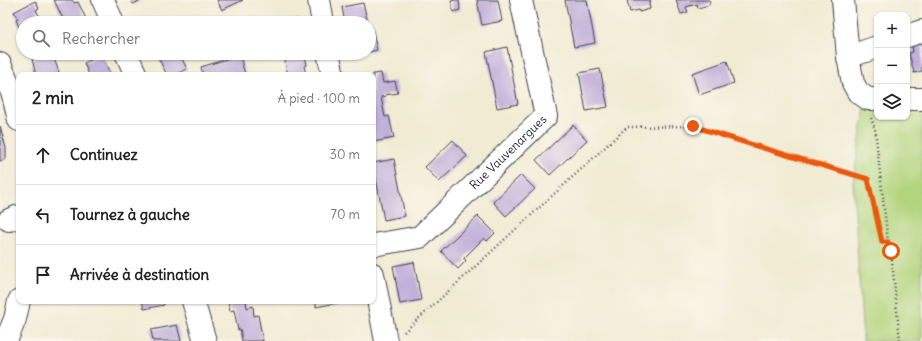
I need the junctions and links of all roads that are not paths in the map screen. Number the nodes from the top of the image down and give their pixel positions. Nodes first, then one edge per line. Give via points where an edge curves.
1 (103, 0) edge
2 (319, 0) edge
3 (521, 0) edge
4 (843, 0) edge
5 (110, 16) edge
6 (322, 16) edge
7 (922, 31) edge
8 (910, 35) edge
9 (874, 48) edge
10 (848, 57) junction
11 (129, 60) edge
12 (330, 60) edge
13 (0, 64) edge
14 (135, 72) edge
15 (332, 72) edge
16 (870, 97) edge
17 (910, 99) edge
18 (922, 99) edge
19 (16, 108) edge
20 (376, 244) edge
21 (376, 284) edge
22 (18, 304) edge
23 (194, 304) edge
24 (393, 338) edge
25 (6, 341) edge
26 (205, 341) edge

1 - 5 street
2 - 6 street
3 - 20 street, Rue Vauvenargues via 546,116 420,237
4 - 10 street
7 - 8 street
9 - 10 street
10 - 16 street via 853,83 858,92
11 - 14 street
12 - 15 street
13 - 19 street
17 - 18 street
21 - 24 street
22 - 25 street
23 - 26 street

